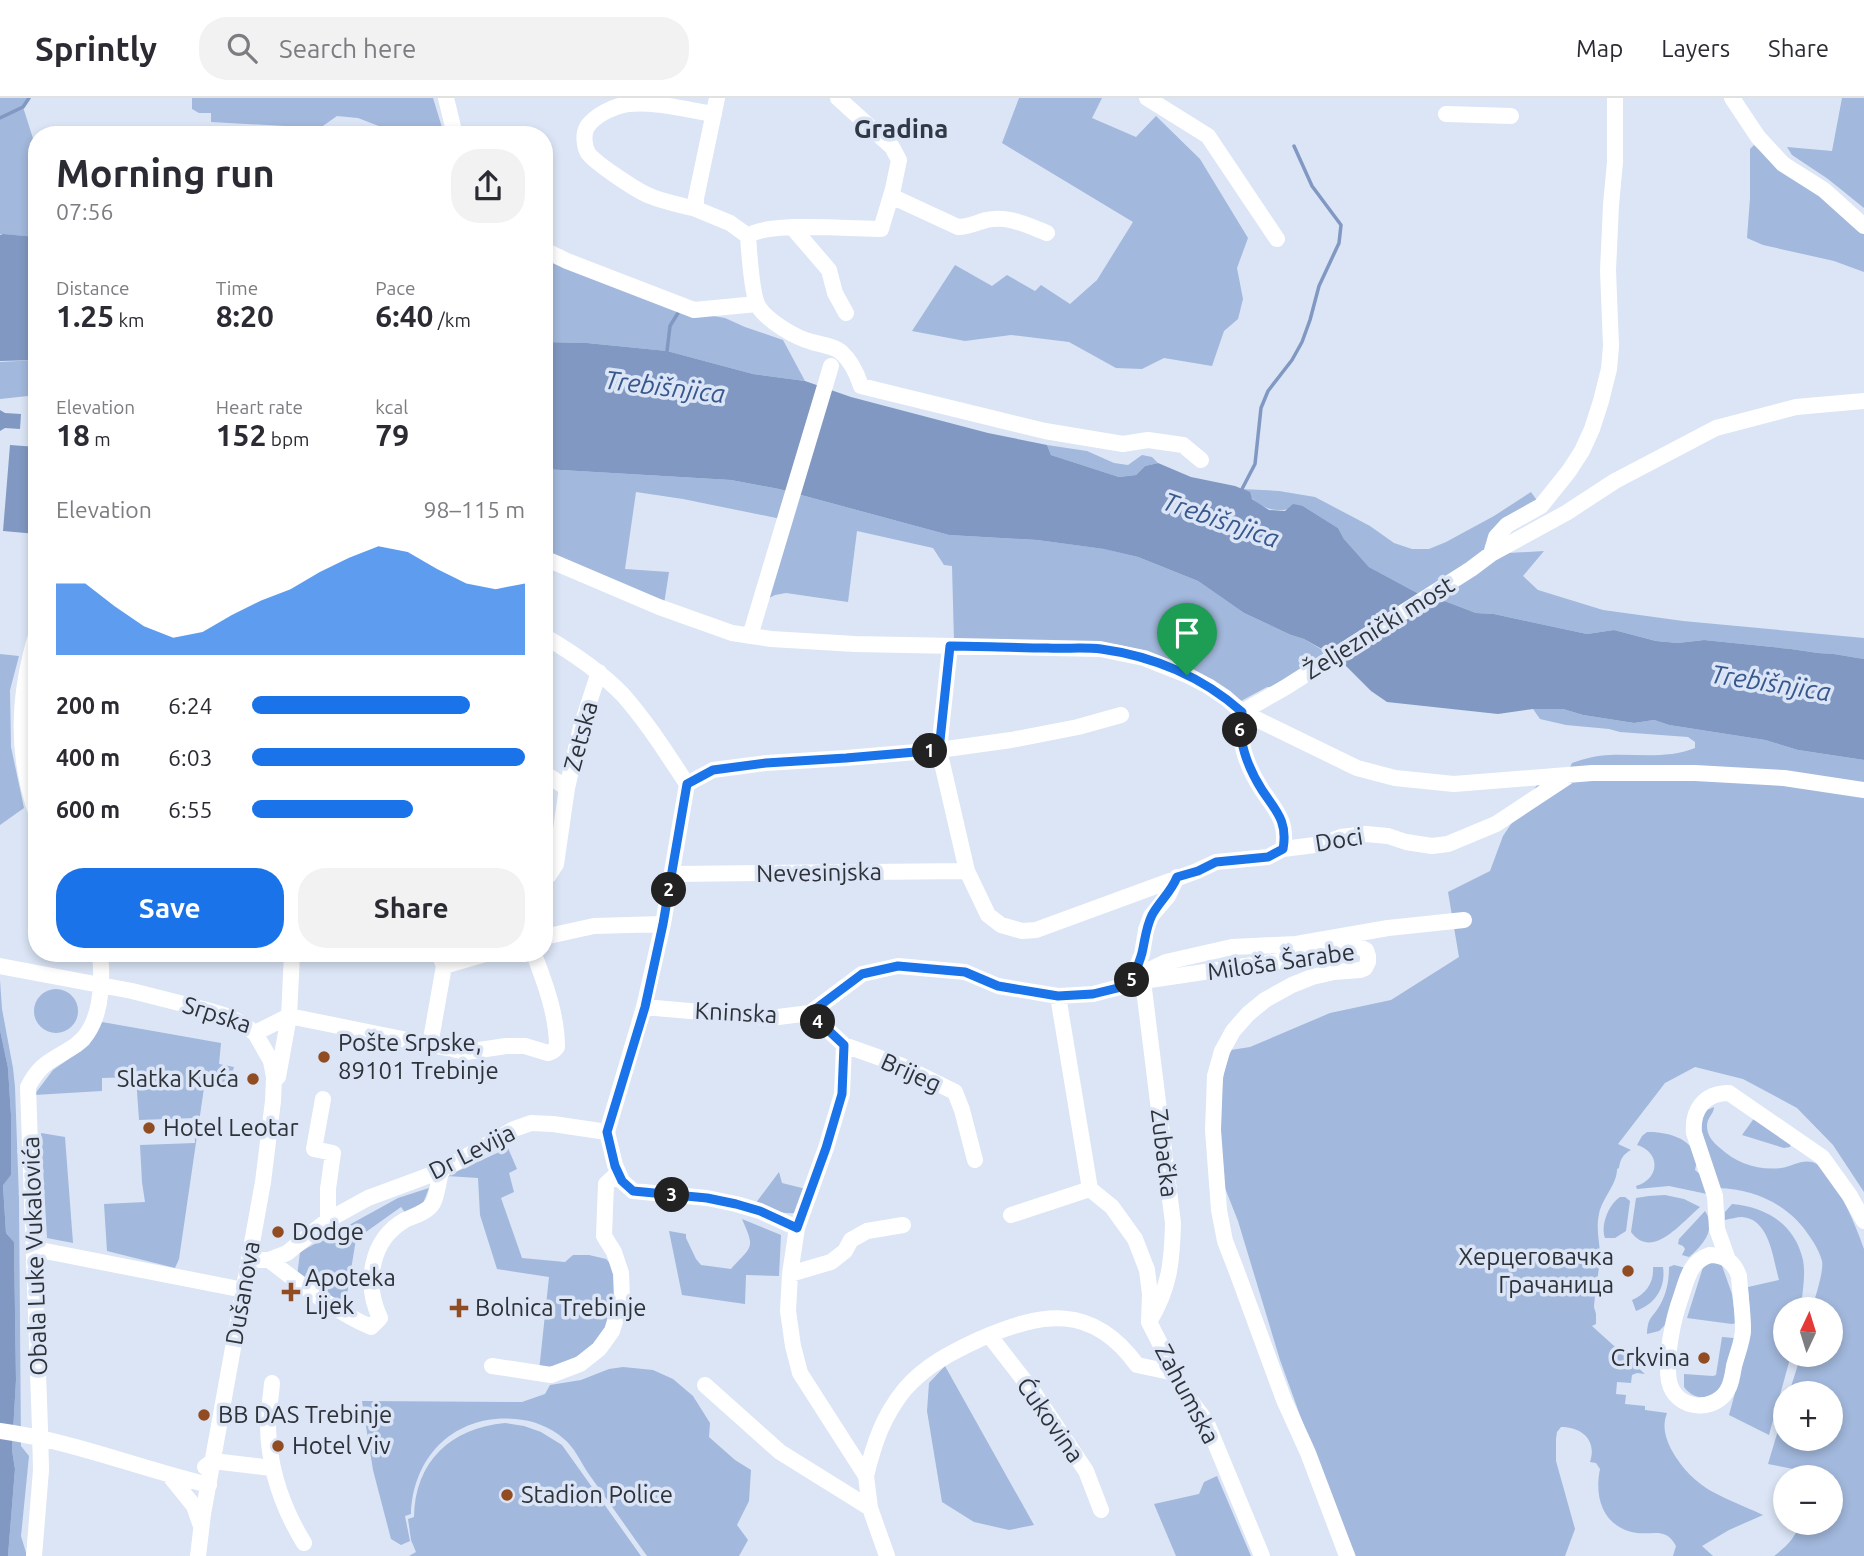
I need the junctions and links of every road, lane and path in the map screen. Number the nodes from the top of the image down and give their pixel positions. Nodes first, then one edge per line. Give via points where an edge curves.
1 (446, 98) edge
2 (838, 98) edge
3 (1147, 98) edge
4 (1461, 98) edge
5 (1615, 98) edge
6 (1732, 98) edge
7 (715, 106) edge
8 (1511, 116) dead end
9 (453, 126) edge
10 (891, 196) junction
11 (696, 209) junction
12 (1864, 226) edge
13 (792, 228) junction
14 (1047, 233) dead end
15 (748, 236) junction
16 (1277, 239) dead end
17 (553, 254) edge
18 (757, 304) junction
19 (846, 313) dead end
20 (831, 366) dead end
21 (1864, 401) edge
22 (1201, 460) dead end
23 (1491, 554) junction
24 (553, 562) edge
25 (750, 636) junction
26 (553, 641) edge
27 (950, 646) junction
28 (28, 661) edge
29 (599, 673) junction
30 (1242, 712) junction
31 (1121, 715) dead end
32 (939, 750) junction
33 (1569, 776) junction
34 (553, 779) edge
35 (28, 784) edge
36 (687, 784) junction
37 (567, 788) junction
38 (1864, 790) edge
39 (1283, 849) junction
40 (553, 869) edge
41 (967, 871) junction
42 (672, 874) junction
43 (1177, 877) junction
44 (1464, 920) dead end
45 (663, 924) junction
46 (553, 935) edge
47 (100, 962) edge
48 (292, 962) edge
49 (442, 962) edge
50 (537, 962) edge
51 (0, 966) edge
52 (1137, 983) junction
53 (100, 985) junction
54 (1058, 996) junction
55 (645, 1007) junction
56 (810, 1013) junction
57 (289, 1016) junction
58 (255, 1033) junction
59 (429, 1045) junction
60 (844, 1045) junction
61 (323, 1100) dead end
62 (272, 1114) junction
63 (607, 1132) junction
64 (975, 1160) dead end
65 (441, 1171) junction
66 (618, 1173) junction
67 (1090, 1189) junction
68 (1011, 1215) dead end
69 (328, 1220) junction
70 (1864, 1222) edge
71 (903, 1225) dead end
72 (797, 1228) junction
73 (1717, 1229) junction
74 (35, 1249) junction
75 (1702, 1258) junction
76 (249, 1260) junction
77 (269, 1260) junction
78 (1728, 1260) junction
79 (790, 1273) junction
80 (244, 1290) junction
81 (1149, 1322) junction
82 (989, 1335) junction
83 (492, 1366) dead end
84 (1175, 1373) junction
85 (272, 1383) dead end
86 (705, 1385) dead end
87 (0, 1431) edge
88 (40, 1437) junction
89 (213, 1461) junction
90 (272, 1468) junction
91 (169, 1475) junction
92 (866, 1476) junction
93 (209, 1485) junction
94 (870, 1508) junction
95 (1101, 1510) dead end
96 (202, 1528) junction
97 (304, 1543) dead end
98 (34, 1556) edge
99 (198, 1556) edge
100 (887, 1556) edge
101 (1262, 1556) edge
102 (1347, 1556) edge

1 - 9 street
2 - 10 street via 892,147 899,160
3 - 16 street via 1208,136
4 - 8 street via 1454,114
5 - 23 street via 1608,270 1611,346 1601,401 1582,451 1569,471 1541,506 1507,525 1496,537
6 - 12 street via 1783,164 1824,190
7 - 11 street
7 - 11 street via 627,104 605,112 586,130 587,152 594,159 651,197
10 - 13 street via 881,229
10 - 14 street via 958,227 1001,218
11 - 15 street
13 - 15 street via 755,231
13 - 19 street via 829,270
15 - 18 street
17 - 18 street via 694,310
18 - 22 street via 782,328 841,351 861,386 1045,431 1123,444 1148,440 1183,445
20 - 25 street
21 - 23 street, Željeznički most via 1796,407 1716,428
23 - 30 street, Željeznički most
24 - 25 street via 659,607
25 - 27 street
26 - 29 street
27 - 30 street via 1100,649 1144,658 1208,686
27 - 32 street, Doci
28 - 35 street via 21,734
29 - 36 street via 647,724
29 - 37 street, Zetska
30 - 33 street via 1357,768 1395,778 1454,784
30 - 39 street via 1244,752 1284,824
31 - 32 street via 1011,740
32 - 36 street via 713,770
32 - 41 street, Doci
33 - 38 street via 1695,773 1784,778
33 - 39 street, Doci via 1496,824 1448,844 1433,846 1366,834
34 - 37 street
36 - 42 street
37 - 40 street, Zetska
39 - 43 street, Doci via 1268,857 1216,862
41 - 42 street, Nevesinjska
41 - 43 street, Doci via 988,915 1001,925 1022,931 1036,930
42 - 45 street
43 - 52 street via 1146,930
44 - 52 street, Miloša Šarabe via 1296,944 1232,947 1166,962 1147,971
45 - 46 street via 594,926
45 - 55 street
47 - 53 street, Obala Luke Vukalovića
48 - 57 street
49 - 59 street
50 - 59 street, Srpska via 557,1035 553,1051 515,1046 466,1052
51 - 53 street, Srpska
52 - 54 street, Kninska via 1093,994
52 - 81 street, Zubačka via 1173,1223 1172,1261
52 - 102 street, Miloša Šarabe via 1357,946 1366,950 1365,968 1292,985 1265,1000 1233,1031 1215,1076 1213,1130 1225,1241
53 - 58 street, Srpska via 230,1017
53 - 74 street, Obala Luke Vukalovića via 91,1028 39,1069 28,1087
54 - 56 street, Kninska via 998,986 965,972 898,966 862,974
54 - 67 street
55 - 56 street, Kninska via 771,1018
55 - 63 street
56 - 60 street, Brijeg
57 - 58 street, Srpska
57 - 59 street, Srpska
57 - 62 street
58 - 62 street, Dušanova via 273,1069
60 - 64 street, Brijeg via 955,1092
60 - 72 street via 842,1094
61 - 69 street via 314,1149 334,1153
62 - 76 street, Dušanova
63 - 65 street, Dr Levija via 531,1123
63 - 66 street
65 - 69 street, Dr Levija via 368,1198
65 - 77 street via 433,1204 402,1222 376,1254 371,1291 380,1318 371,1327
66 - 72 street via 633,1191 736,1204
66 - 83 street via 606,1184 604,1236 621,1273 622,1299 612,1331 580,1364 551,1375
67 - 68 street
67 - 81 street, Zahumska via 1112,1207 1135,1240 1147,1270
69 - 77 street, Dr Levija via 287,1253
70 - 73 street via 1822,1157 1723,1093 1702,1102 1693,1121 1715,1196
71 - 79 street via 867,1231 851,1240 831,1262
72 - 79 street
73 - 75 street
73 - 78 street
74 - 80 street
74 - 88 street, Obala Luke Vukalovića
75 - 78 street via 1717,1255
75 - 78 street via 1689,1273 1673,1321 1668,1373 1677,1396 1700,1406 1720,1399 1729,1388 1743,1332 1739,1276
76 - 77 street, Dr Levija
76 - 80 street, Dušanova
79 - 92 street via 788,1311 800,1373
80 - 89 street, Dušanova
81 - 84 street, Zahumska
82 - 84 street via 1048,1317 1076,1320 1111,1336 1137,1364
82 - 92 street via 947,1354 906,1387 875,1441
82 - 95 street, Ćukovina via 1086,1471
84 - 101 street, Zahumska via 1206,1421
85 - 90 street via 268,1426
86 - 94 street via 780,1452
87 - 88 street
88 - 91 street
88 - 98 street, Obala Luke Vukalovića
89 - 90 street
89 - 91 street via 199,1471
89 - 93 street, Dušanova
90 - 97 street via 284,1507
91 - 93 street
91 - 96 street via 194,1506
92 - 94 street
93 - 96 street, Dušanova
94 - 100 street
96 - 99 street, Dušanova

